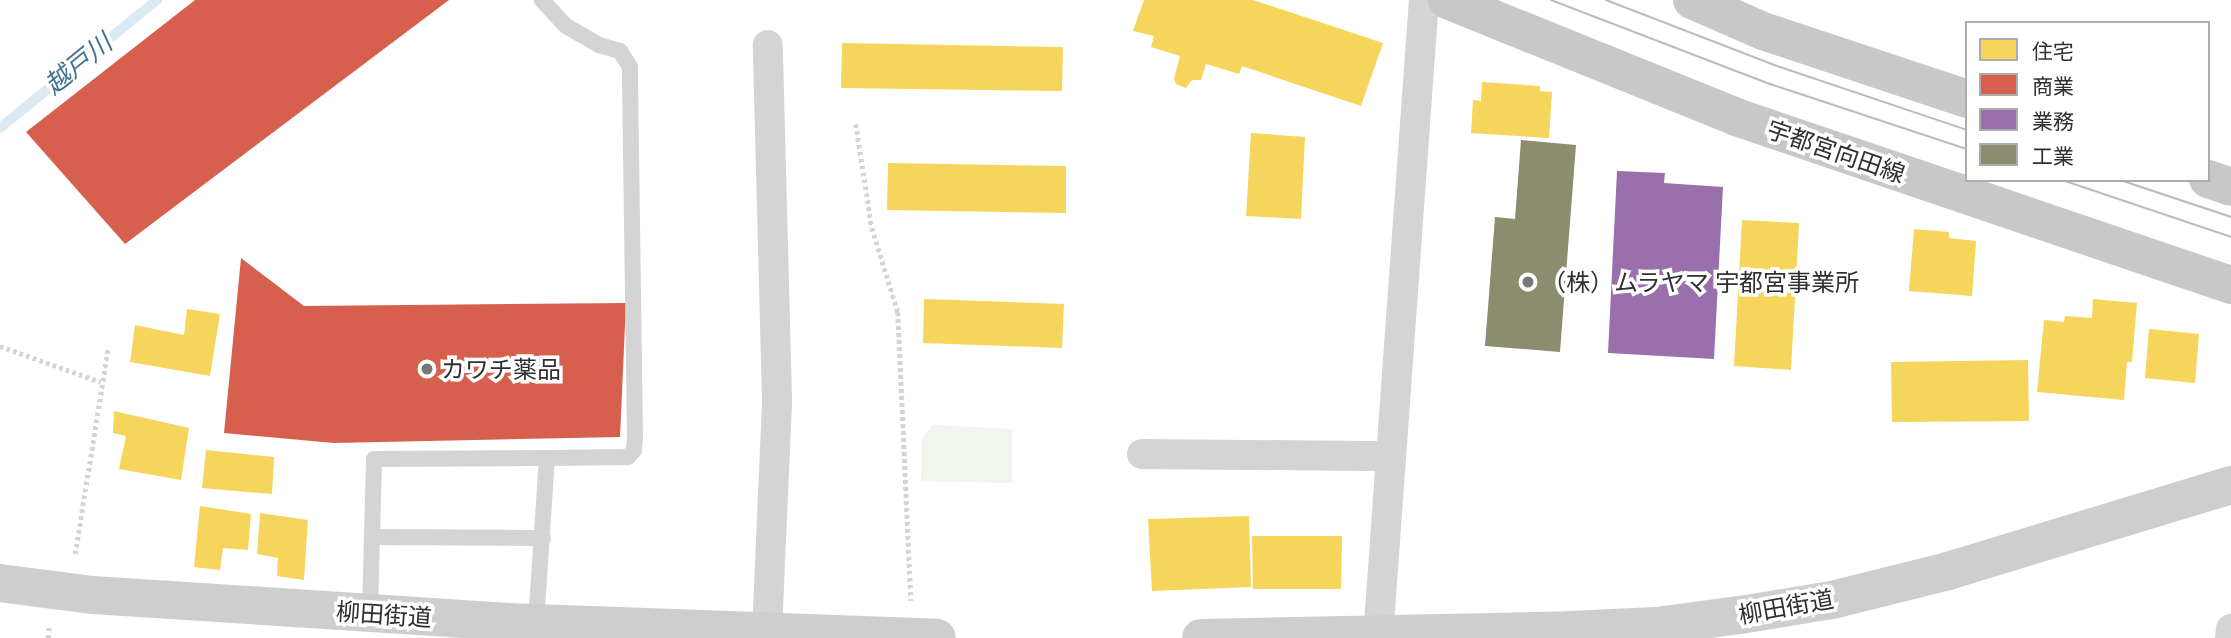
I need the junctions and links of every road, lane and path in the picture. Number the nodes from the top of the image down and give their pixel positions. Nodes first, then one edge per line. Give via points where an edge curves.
1 (542, 0) edge
2 (1424, 0) edge
3 (1447, 0) edge
4 (1692, 0) edge
5 (768, 45) dead end
6 (1965, 98) edge
7 (856, 124) dead end
8 (2210, 180) edge
9 (2231, 187) edge
10 (2231, 285) edge
11 (0, 346) edge
12 (108, 347) dead end
13 (101, 382) junction
14 (1142, 454) dead end
15 (1391, 456) junction
16 (547, 458) junction
17 (2231, 485) edge
18 (373, 537) junction
19 (542, 538) junction
20 (0, 583) edge
21 (70, 593) junction
22 (370, 613) junction
23 (2231, 629) edge
24 (535, 631) edge
25 (767, 632) junction
26 (1528, 635) edge
27 (1378, 637) edge
28 (925, 638) edge
29 (1201, 638) edge
30 (2230, 638) edge

1 - 16 lane via 565,24 599,45 620,51 630,67 635,437 628,457
2 - 15 street
3 - 10 main road, 宇都宮向田線 via 1736,117
4 - 6 main road via 1763,31
5 - 25 street via 777,399
7 - 28 path via 872,228 898,312
8 - 9 main road
11 - 13 path
12 - 13 path
13 - 21 path
14 - 15 street
15 - 27 street
16 - 18 lane via 374,458
16 - 19 lane
17 - 26 street, 柳田街道 via 1832,600 1656,626
18 - 19 lane
18 - 22 lane
19 - 24 lane
20 - 21 street, 柳田街道
21 - 22 street, 柳田街道
22 - 24 street, 柳田街道
23 - 30 street
24 - 25 street, 柳田街道
25 - 28 street, 柳田街道
26 - 27 street, 柳田街道
27 - 29 street, 柳田街道

